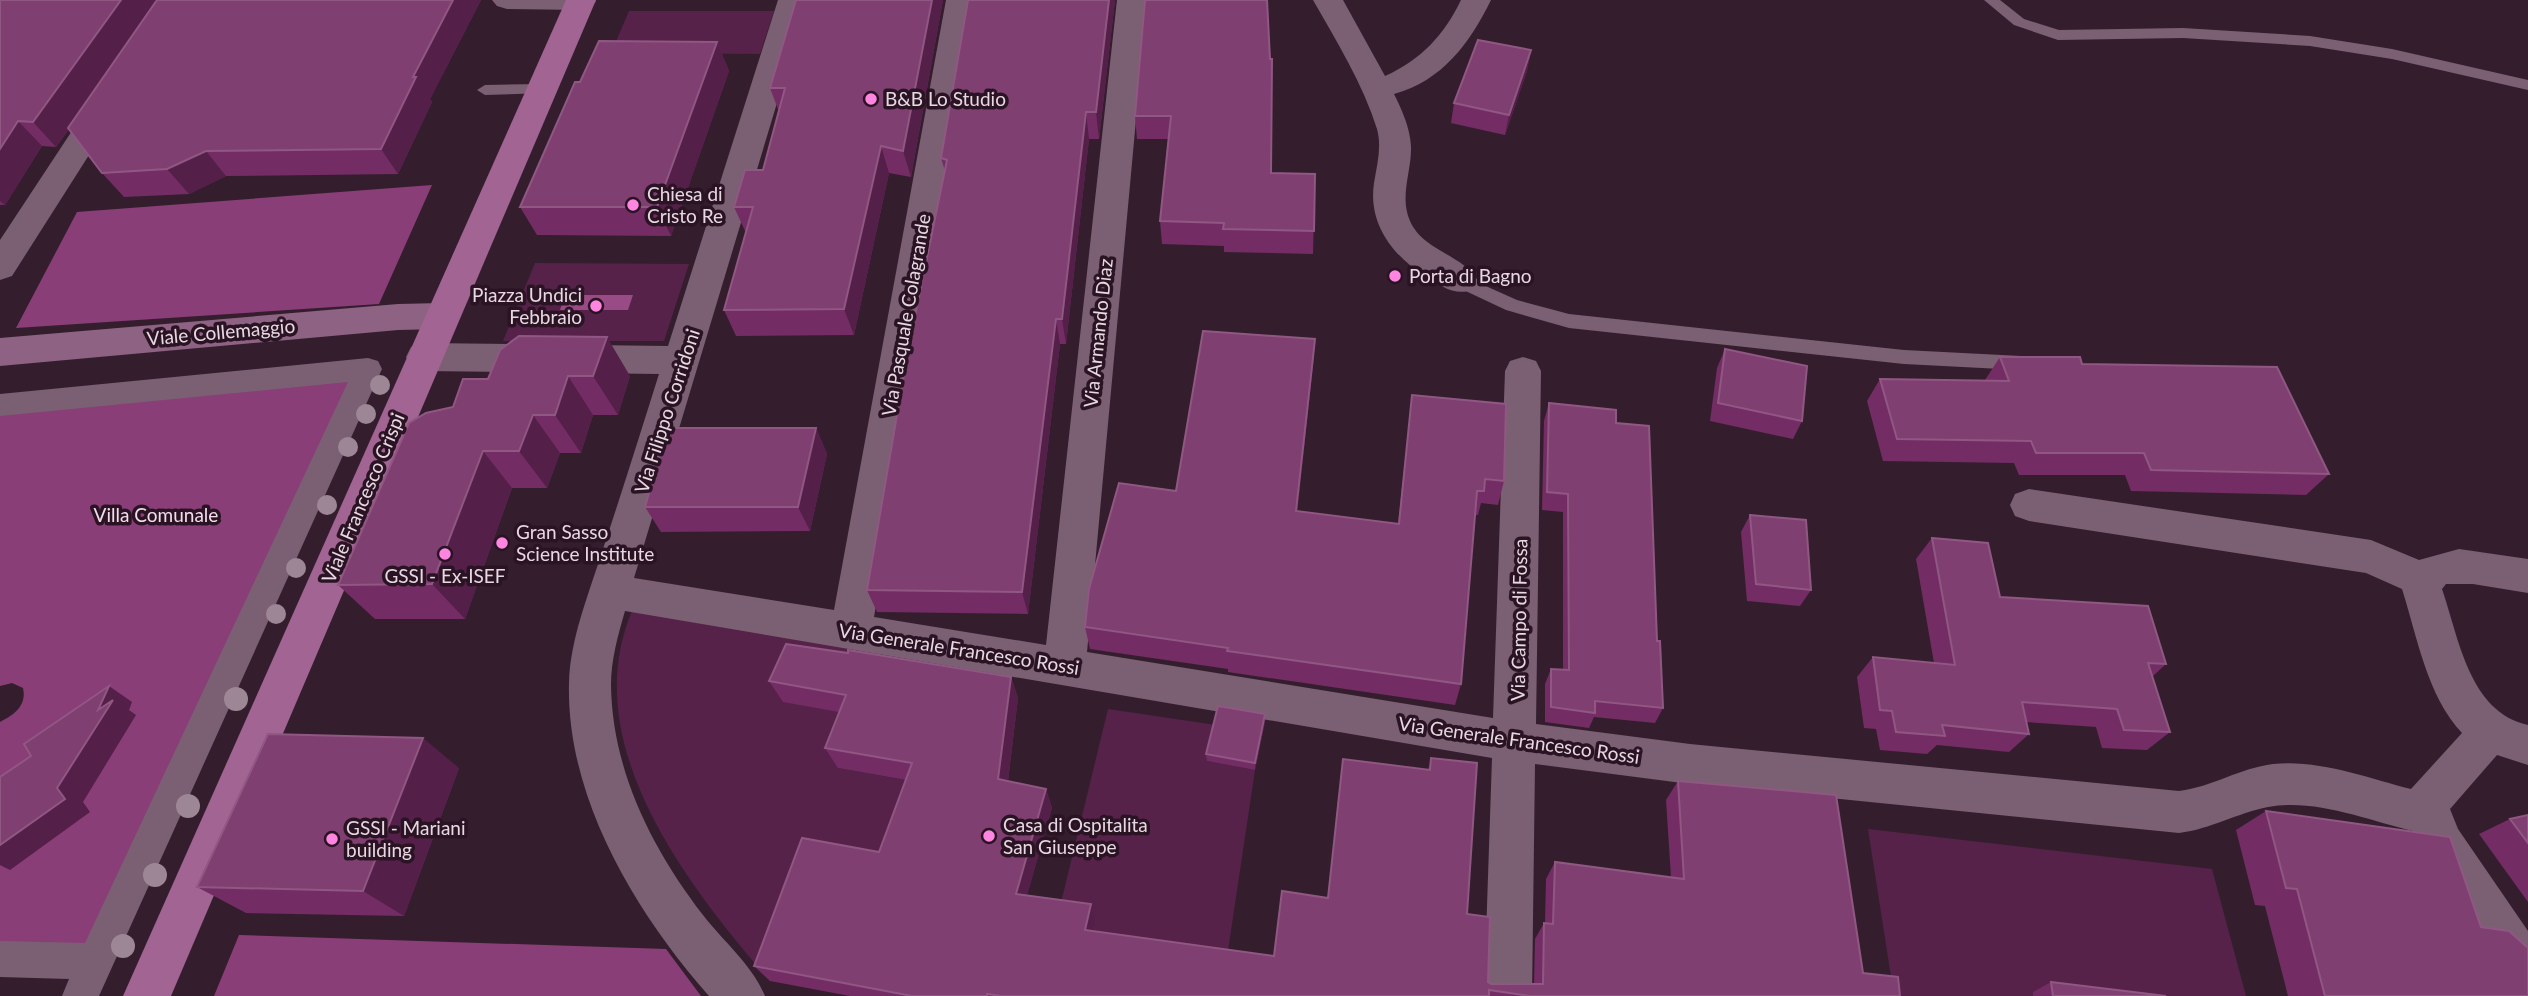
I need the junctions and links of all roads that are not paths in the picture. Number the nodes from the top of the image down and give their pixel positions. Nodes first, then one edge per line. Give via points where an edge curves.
1 (507, 0) edge
2 (527, 0) edge
3 (581, 0) edge
4 (793, 0) edge
5 (961, 0) edge
6 (1132, 0) edge
7 (1328, 0) edge
8 (1476, 0) edge
9 (1991, 0) edge
10 (124, 76) edge
11 (2528, 85) edge
12 (541, 89) junction
13 (1375, 89) junction
14 (485, 90) dead end
15 (11, 232) edge
16 (0, 267) edge
17 (1461, 281) joint
18 (442, 316) junction
19 (0, 352) edge
20 (424, 357) junction
21 (684, 360) junction
22 (2036, 363) edge
23 (1523, 370) dead end
24 (0, 405) edge
25 (2029, 505) dead end
26 (2528, 576) edge
27 (2423, 580) junction
28 (610, 591) junction
29 (851, 631) junction
30 (1065, 666) junction
31 (2510, 738) edge
32 (1517, 742) junction
33 (2428, 814) junction
34 (0, 959) edge
35 (95, 962) junction
36 (2528, 976) edge
37 (80, 996) edge
38 (147, 996) edge
39 (741, 996) edge
40 (1508, 996) edge

1 - 2 street
2 - 3 street
3 - 12 main road, Viale Francesco Crispi
4 - 21 street, Via Filippo Corridoni
5 - 29 street, Via Pasquale Colagrande
6 - 30 street, Via Armando Diaz
7 - 13 street
8 - 13 street via 1460,31 1436,60 1409,79
9 - 11 lane via 2019,22 2057,35 2183,33 2310,41
10 - 15 street
12 - 14 lane
12 - 18 main road, Viale Francesco Crispi
13 - 17 street via 1395,140 1388,196 1396,228 1421,257
15 - 16 street
17 - 22 lane via 1512,304 1569,321 1904,357
18 - 19 main road, Viale Collemaggio
18 - 20 main road, Viale Francesco Crispi
20 - 21 street
20 - 38 main road, Viale Francesco Crispi
21 - 28 street, Via Filippo Corridoni
23 - 32 street, Via Campo di Fossa
24 - 35 street via 368,369
25 - 27 street via 2371,557
26 - 27 street via 2451,566 2438,568
27 - 31 street via 2422,589 2457,694 2473,716
28 - 29 street, Via Generale Francesco Rossi
28 - 39 street, Via Filippo Corridoni via 590,683 596,747 609,794 636,851 694,944
29 - 30 street, Via Generale Francesco Rossi
30 - 32 street, Via Generale Francesco Rossi
31 - 33 street via 2427,803
32 - 33 street, Via Generale Francesco Rossi via 2179,813 2207,810 2282,784
32 - 40 street, Via Campo di Fossa
33 - 36 street via 2439,839
34 - 35 street
35 - 37 street

